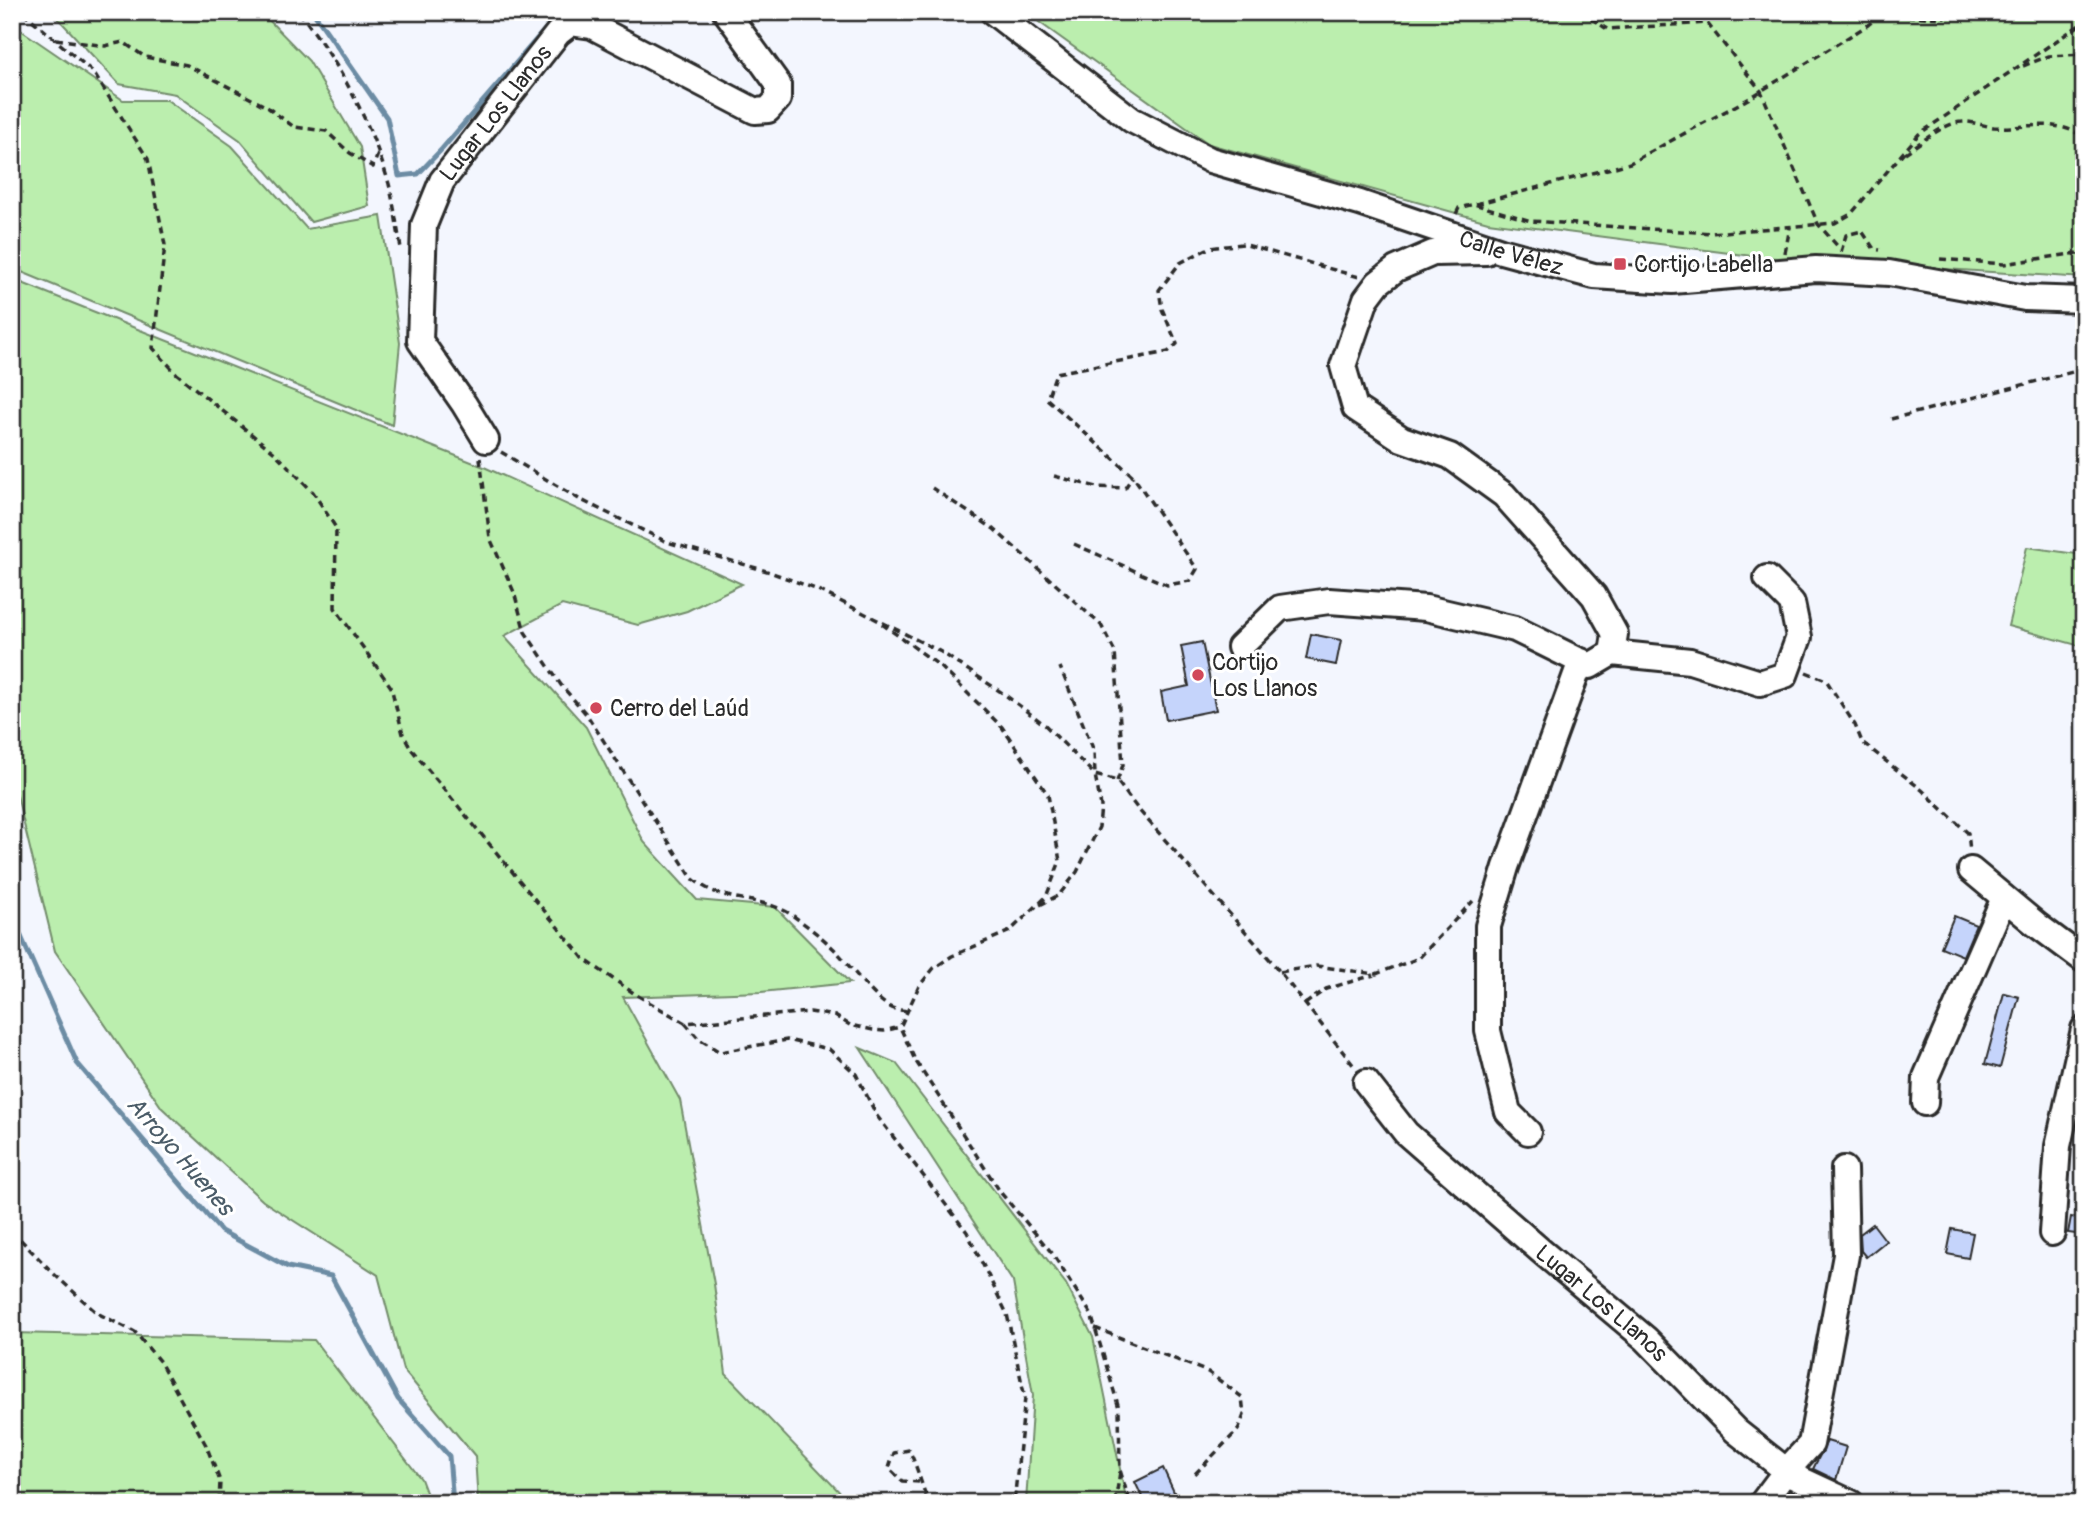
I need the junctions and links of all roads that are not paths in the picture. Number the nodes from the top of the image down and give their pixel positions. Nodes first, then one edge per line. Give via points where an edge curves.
1 (726, 12) edge
2 (993, 12) edge
3 (1501, 251) junction
4 (2084, 300) edge
5 (486, 440) road end
6 (1768, 578) dead end
7 (1240, 647) dead end
8 (1612, 653) junction
9 (1581, 661) junction
10 (1971, 870) road end
11 (2004, 898) junction
12 (2084, 960) edge
13 (2084, 1030) edge
14 (1366, 1082) road end
15 (1925, 1103) dead end
16 (1528, 1132) dead end
17 (1844, 1169) dead end
18 (2052, 1233) dead end
19 (1786, 1471) junction
20 (1762, 1503) edge
21 (1851, 1503) edge

1 - 5 street, Lugar Los Llanos via 778,84 778,99 768,110 755,111 592,26 571,23 558,33 442,181 424,225 420,341
2 - 3 street, Calle Vélez via 1132,120 1210,160 1360,203
3 - 4 street, Calle Vélez via 1594,276 1660,280 1816,269 1838,260 1889,274 2025,298
3 - 8 street via 1433,254 1396,269 1366,299 1343,366 1355,408 1402,439 1450,456 1504,495 1594,596 1615,634
6 - 8 street via 1792,603 1799,637 1785,675 1760,682 1690,661
7 - 9 street via 1280,608 1329,601 1426,608 1515,628
8 - 9 street via 1590,666
9 - 16 street via 1488,926 1488,1031 1508,1112
10 - 11 street
11 - 12 street
11 - 15 street via 1926,1077
13 - 18 street via 2058,1146
14 - 19 street, Lugar Los Llanos via 1406,1133 1646,1339 1736,1431
17 - 19 street via 1846,1255 1811,1444
19 - 20 street
19 - 21 street, Lugar Los Llanos

